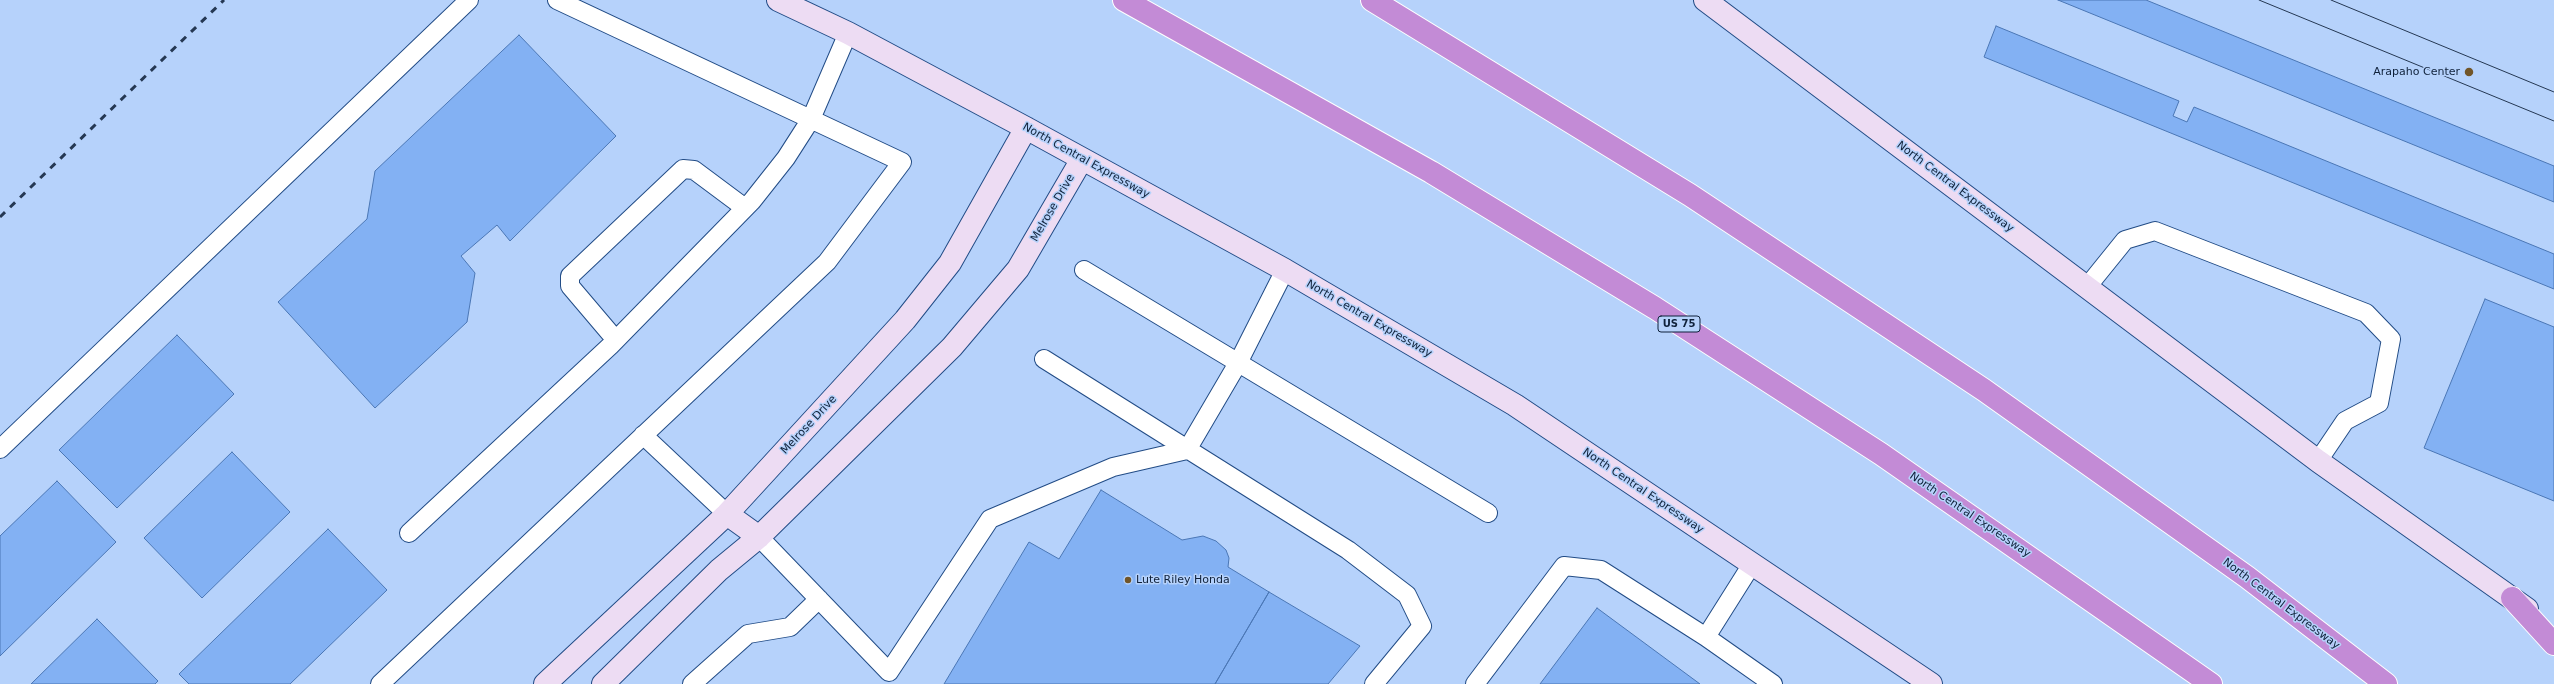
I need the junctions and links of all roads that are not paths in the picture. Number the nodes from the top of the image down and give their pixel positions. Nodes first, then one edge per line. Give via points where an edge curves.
1 (469, 0) edge
2 (557, 0) edge
3 (778, 0) edge
4 (1124, 0) edge
5 (1372, 0) edge
6 (1705, 0) edge
7 (848, 34) junction
8 (812, 119) junction
9 (1026, 128) junction
10 (1082, 159) junction
11 (745, 208) junction
12 (1084, 270) dead end
13 (1285, 270) junction
14 (2087, 287) junction
15 (615, 339) junction
16 (1044, 359) dead end
17 (1238, 363) junction
18 (643, 435) junction
19 (0, 449) edge
20 (1188, 450) junction
21 (2318, 461) junction
22 (1488, 513) dead end
23 (727, 514) junction
24 (408, 533) dead end
25 (759, 537) junction
26 (1752, 564) junction
27 (2512, 598) junction
28 (819, 599) junction
29 (2554, 629) edge
30 (1706, 637) junction
31 (2554, 644) edge
32 (885, 678) edge
33 (380, 684) edge
34 (546, 684) edge
35 (603, 684) edge
36 (692, 684) edge
37 (1374, 684) edge
38 (1475, 684) edge
39 (1773, 684) edge
40 (1931, 684) edge
41 (2211, 684) edge
42 (2386, 684) edge

1 - 19 lane
2 - 8 lane
3 - 7 main road, North Central Expressway
4 - 41 highway, North Central Expressway / US 75 via 1432,172 1655,308 1881,454
5 - 42 highway, North Central Expressway via 1690,196 1984,390 2247,577
6 - 14 main road, North Central Expressway
7 - 8 lane
7 - 9 main road, North Central Expressway
8 - 11 lane via 786,158
8 - 18 lane via 902,162 826,262
9 - 10 main road, North Central Expressway
9 - 23 main road, Melrose Drive via 950,263 863,367
10 - 13 main road, North Central Expressway
10 - 25 main road, Melrose Drive via 1018,269 952,347
11 - 15 lane
11 - 15 lane via 694,170 683,169 570,276 570,286
12 - 17 lane
13 - 17 lane
13 - 26 main road, North Central Expressway via 1515,405
14 - 21 main road, North Central Expressway
14 - 21 lane via 2125,240 2155,231 2366,313 2391,339 2379,403 2344,421
15 - 24 lane
16 - 20 lane
17 - 20 lane
17 - 22 lane
18 - 23 lane
18 - 33 lane
20 - 32 lane via 1114,467 990,519
20 - 37 lane via 1348,550 1407,595 1422,626
21 - 27 main road, North Central Expressway
23 - 25 main road
23 - 34 main road, Melrose Drive
25 - 28 lane
25 - 35 main road, Melrose Drive via 719,570
26 - 30 lane
26 - 40 main road, North Central Expressway
27 - 29 main road, North Central Expressway
27 - 31 highway
28 - 32 lane
28 - 36 lane via 790,627 748,634
30 - 38 lane via 1601,570 1564,566
30 - 39 lane

